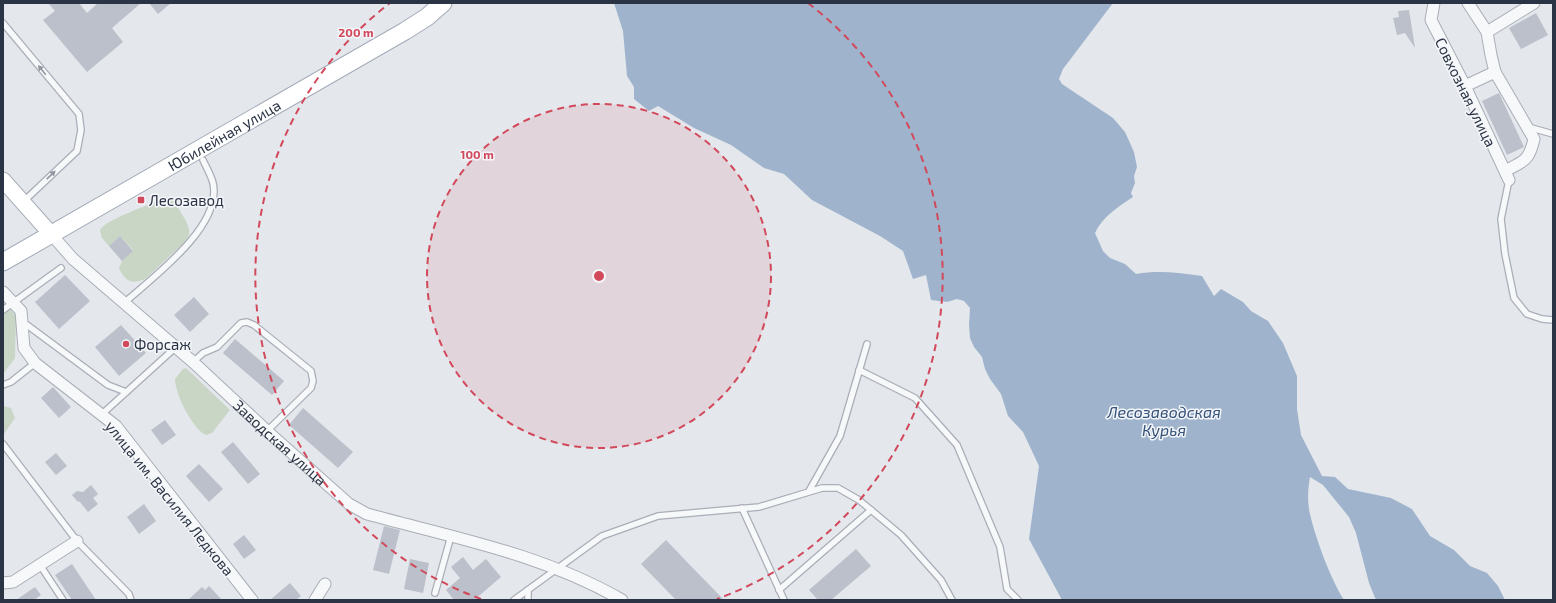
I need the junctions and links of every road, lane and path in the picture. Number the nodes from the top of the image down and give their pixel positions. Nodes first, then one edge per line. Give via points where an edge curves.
1 (443, 3) edge
2 (1434, 3) edge
3 (1468, 3) edge
4 (1534, 3) edge
5 (3, 23) edge
6 (1487, 32) junction
7 (1496, 72) junction
8 (1465, 86) junction
9 (1527, 127) junction
10 (1553, 134) edge
11 (203, 160) dead end
12 (1507, 175) junction
13 (3, 180) edge
14 (23, 202) junction
15 (51, 234) junction
16 (3, 262) edge
17 (61, 268) dead end
18 (3, 292) edge
19 (14, 303) junction
20 (124, 303) junction
21 (3, 310) edge
22 (21, 320) junction
23 (1553, 320) edge
24 (867, 344) dead end
25 (176, 347) junction
26 (193, 362) junction
27 (35, 363) junction
28 (859, 370) junction
29 (3, 385) edge
30 (126, 392) junction
31 (101, 415) junction
32 (267, 431) junction
33 (3, 444) edge
34 (810, 492) junction
35 (742, 508) junction
36 (871, 510) junction
37 (451, 536) junction
38 (77, 541) junction
39 (40, 565) junction
40 (558, 569) junction
41 (3, 583) edge
42 (325, 584) dead end
43 (528, 590) junction
44 (779, 590) junction
45 (435, 593) dead end
46 (130, 597) edge
47 (63, 600) edge
48 (252, 600) edge
49 (315, 600) edge
50 (514, 600) edge
51 (528, 600) edge
52 (622, 600) edge
53 (784, 600) edge
54 (952, 600) edge
55 (1018, 600) edge

1 - 15 main road, Юбилейная улица via 406,31
2 - 8 street, Совхозная улица via 1431,20
3 - 6 street
4 - 6 street
14 -> 5 lane via 77,150 81,130 79,114
6 - 7 street via 1490,55
7 - 8 street
7 - 9 street
8 - 12 street, Совхозная улица
9 - 10 lane
9 - 12 street via 1534,139 1531,152
11 - 20 lane via 213,183 213,202 206,218 179,254
12 - 23 lane via 1501,219 1514,298 1527,314
13 - 14 street, Заводская улица
14 - 15 street, Заводская улица
15 - 16 main road, Юбилейная улица
15 - 20 street, Заводская улица via 73,260
17 - 19 lane
18 - 19 street, улица им. Василия Ледкова
19 - 21 lane
19 - 22 street, улица им. Василия Ледкова via 21,310
20 - 25 street, Заводская улица
22 - 27 street, улица им. Василия Ледкова via 24,348
22 - 30 lane via 108,385
24 - 28 lane
25 - 26 street, Заводская улица
25 - 30 lane
26 - 32 street, Заводская улица
26 - 32 lane via 203,353 212,350 242,323 247,322 311,371 313,381 310,388
27 - 29 lane via 11,382
27 - 31 street, улица им. Василия Ледкова
28 - 34 lane via 840,436
28 - 55 lane via 915,398 957,446 1000,547 1007,589
30 - 31 lane
31 - 48 street, улица им. Василия Ледкова via 116,426
32 - 37 street, Заводская улица via 349,504 367,514
33 - 38 lane
34 - 35 lane via 759,507
34 - 36 lane via 822,488 838,488
35 - 40 lane via 658,516 602,536
35 - 44 lane
36 - 44 lane
36 - 54 lane via 901,535 941,580
37 - 40 street, Заводская улица via 501,549
37 - 45 lane
38 - 39 street
38 - 46 lane
39 - 41 street via 13,582
39 - 47 lane
40 - 43 lane
40 - 52 street, Заводская улица
42 - 49 street
43 - 50 lane
43 - 51 lane
44 - 53 lane

